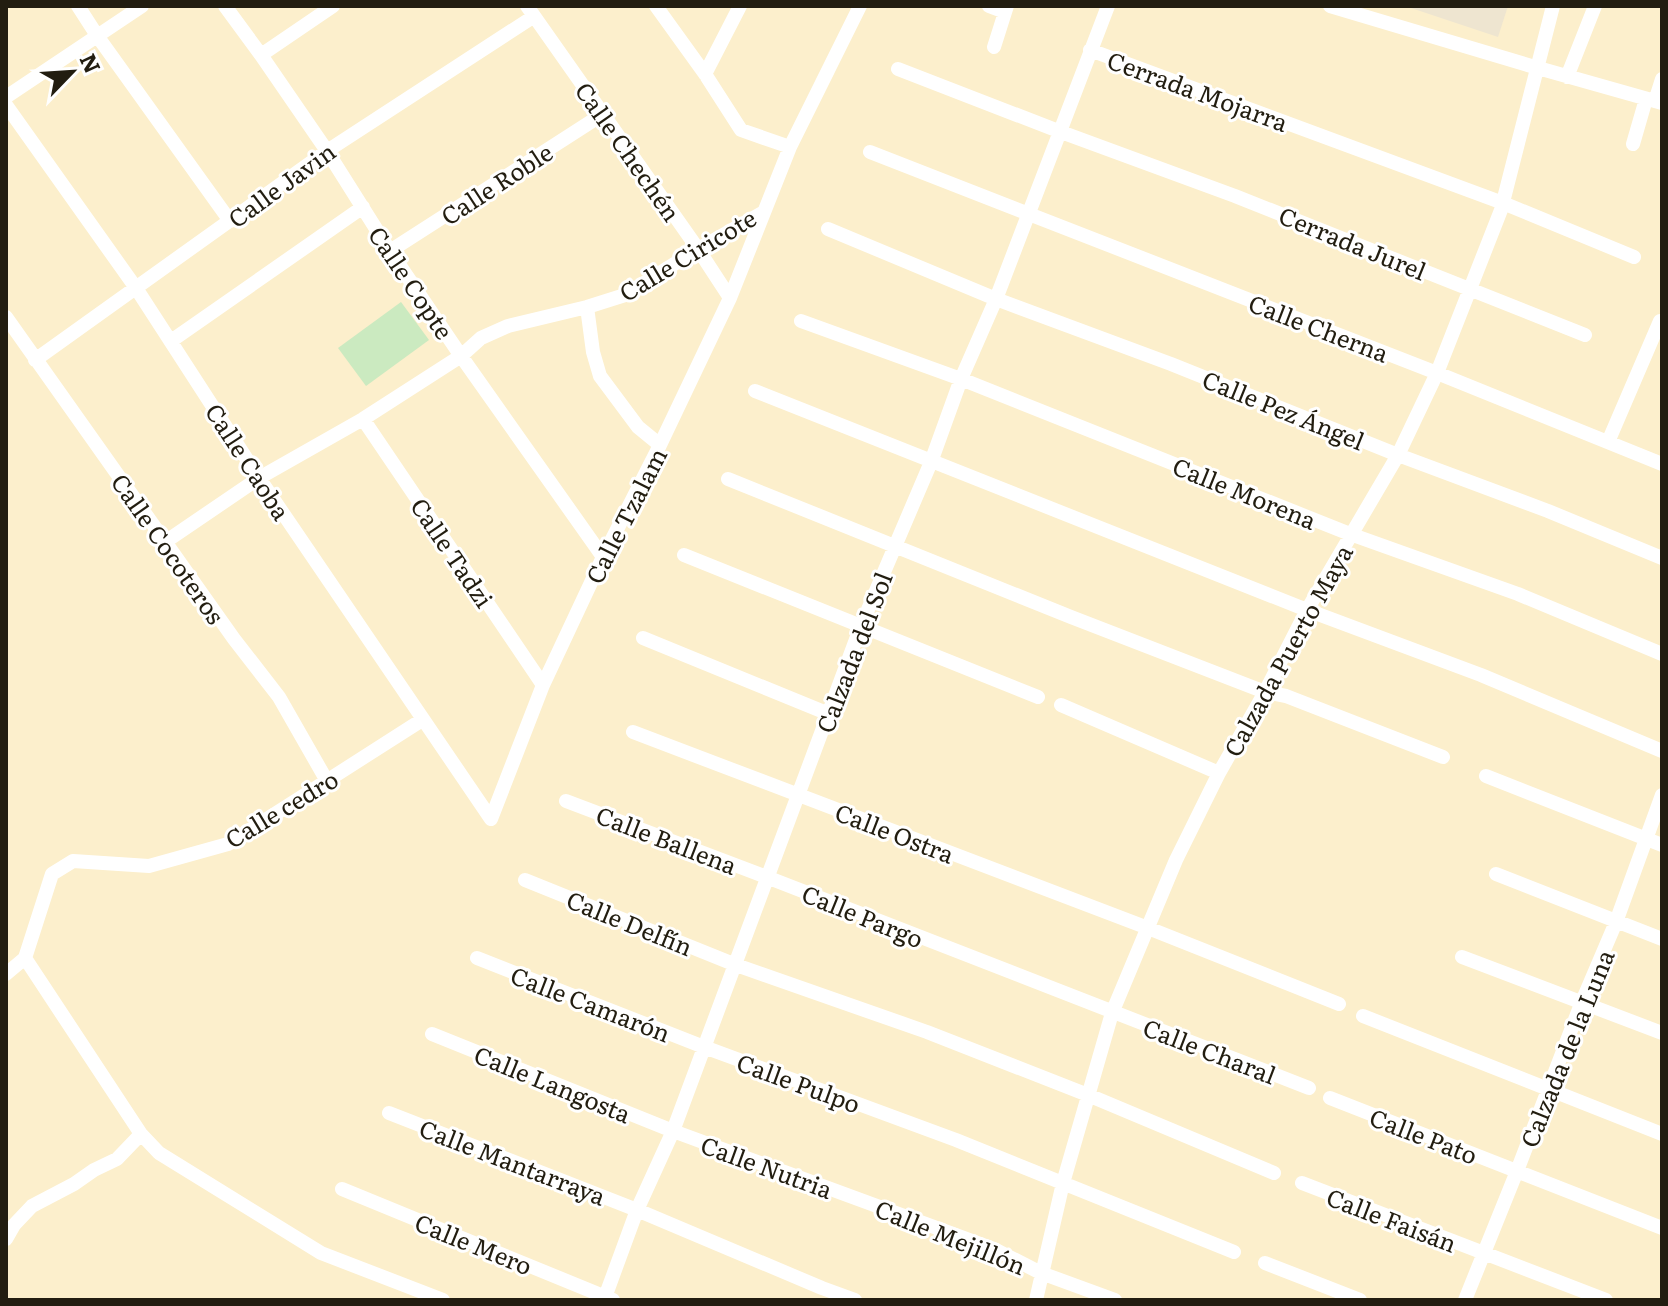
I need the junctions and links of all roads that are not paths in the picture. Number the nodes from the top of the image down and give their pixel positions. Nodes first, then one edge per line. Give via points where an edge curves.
1 (78, 6) edge
2 (142, 6) edge
3 (225, 6) edge
4 (333, 6) edge
5 (740, 6) edge
6 (860, 6) edge
7 (989, 6) edge
8 (1108, 6) edge
9 (1330, 6) edge
10 (1553, 6) edge
11 (1595, 6) edge
12 (657, 7) edge
13 (1006, 9) edge
14 (530, 11) edge
15 (98, 37) junction
16 (994, 47) dead end
17 (1090, 50) junction
18 (261, 55) junction
19 (1538, 68) junction
20 (898, 69) dead end
21 (705, 74) junction
22 (1567, 77) junction
23 (1662, 79) edge
24 (6, 97) edge
25 (1654, 101) edge
26 (6, 105) edge
27 (603, 114) junction
28 (1061, 132) junction
29 (1633, 144) dead end
30 (790, 147) junction
31 (327, 151) junction
32 (870, 152) dead end
33 (1503, 203) junction
34 (363, 207) junction
35 (762, 213) junction
36 (1028, 214) junction
37 (230, 221) junction
38 (828, 229) dead end
39 (698, 249) junction
40 (390, 251) junction
41 (1634, 257) dead end
42 (136, 288) junction
43 (1471, 289) junction
44 (730, 298) junction
45 (996, 299) junction
46 (587, 307) junction
47 (6, 317) edge
48 (801, 321) dead end
49 (1660, 321) dead end
50 (1585, 335) dead end
51 (171, 341) junction
52 (461, 356) junction
53 (35, 360) junction
54 (1437, 373) junction
55 (961, 379) junction
56 (755, 391) dead end
57 (363, 419) junction
58 (1608, 442) junction
59 (660, 445) junction
60 (1398, 455) junction
61 (931, 462) junction
62 (1662, 464) edge
63 (259, 478) junction
64 (728, 479) dead end
65 (1350, 534) junction
66 (165, 542) junction
67 (895, 546) junction
68 (684, 555) dead end
69 (603, 557) junction
70 (1662, 558) edge
71 (1307, 610) junction
72 (861, 626) junction
73 (643, 638) dead end
74 (1662, 654) edge
75 (543, 685) junction
76 (1265, 692) junction
77 (1038, 697) dead end
78 (1061, 705) dead end
79 (829, 714) junction
80 (422, 720) junction
81 (633, 732) dead end
82 (1662, 751) edge
83 (1443, 757) dead end
84 (1219, 773) junction
85 (1486, 776) dead end
86 (327, 781) junction
87 (798, 795) junction
88 (1662, 795) edge
89 (566, 801) dead end
90 (491, 819) joint
91 (1645, 838) junction
92 (1662, 845) edge
93 (1496, 874) dead end
94 (769, 878) junction
95 (525, 880) dead end
96 (1616, 922) junction
97 (1148, 928) junction
98 (1662, 939) edge
99 (1462, 957) dead end
100 (25, 958) junction
101 (477, 958) dead end
102 (736, 965) junction
103 (6, 974) edge
104 (1339, 1004) dead end
105 (1581, 1004) junction
106 (1112, 1013) junction
107 (1363, 1016) dead end
108 (1662, 1033) edge
109 (432, 1034) dead end
110 (704, 1047) junction
111 (1309, 1088) dead end
112 (1549, 1088) junction
113 (1088, 1095) junction
114 (1330, 1098) dead end
115 (389, 1113) dead end
116 (673, 1131) junction
117 (141, 1134) junction
118 (1662, 1134) edge
119 (1517, 1171) junction
120 (1274, 1173) dead end
121 (1063, 1183) junction
122 (1302, 1183) dead end
123 (342, 1189) dead end
124 (860, 1200) joint
125 (637, 1210) junction
126 (1662, 1228) edge
127 (6, 1239) edge
128 (1234, 1252) dead end
129 (1483, 1254) junction
130 (1265, 1263) dead end
131 (1041, 1273) junction
132 (607, 1299) edge
133 (443, 1300) edge
134 (855, 1300) edge
135 (1036, 1300) edge
136 (1115, 1300) edge
137 (1360, 1300) edge
138 (1465, 1300) edge
139 (1606, 1300) edge

1 - 15 street
2 - 15 street
3 - 18 street, Calle Copte
4 - 18 street
5 - 21 street
6 - 30 street, Calle Ciricote
7 - 13 street
8 - 17 street, Calzada del Sol
9 - 19 street
10 - 19 street, Calzada Puerto Maya
11 - 22 street
12 - 21 street
13 - 16 street
14 - 27 street, Calle Chechén
14 - 31 street, Calle Javin
15 - 24 street
15 - 37 street
17 - 28 street, Calzada del Sol
17 - 33 street, Cerrada Mojarra
18 - 31 street, Calle Copte
19 - 22 street
19 - 33 street, Calzada Puerto Maya
20 - 28 street, Cerrada Jurel
21 - 30 street via 741,130
22 - 25 street
23 - 25 street
25 - 29 street
26 - 42 street, Calle Caoba
27 - 39 street, Calle Chechén
27 - 40 street, Calle Roble
28 - 36 street, Calzada del Sol
28 - 43 street, Cerrada Jurel
30 - 35 street, Calle Ciricote
31 - 34 street, Calle Copte
31 - 37 street, Calle Javin
32 - 36 street, Calle Cherna
33 - 41 street, Cerrada Mojarra
33 - 43 street, Calzada Puerto Maya
34 - 40 street, Calle Copte
34 - 51 street
35 - 39 street, Calle Ciricote
35 - 44 street, Calle Tzalam
36 - 45 street, Calzada del Sol
36 - 54 street, Calle Cherna
37 - 42 street, Calle Javin
38 - 45 street, Calle Pez Ángel
39 - 44 street, Calle Chechén
39 - 46 street, Calle Ciricote via 625,295
40 - 52 street, Calle Copte
42 - 51 street, Calle Caoba
42 - 53 street, Calle Javin
43 - 50 street, Cerrada Jurel
43 - 54 street, Calzada Puerto Maya
44 - 59 street, Calle Tzalam
45 - 55 street, Calzada del Sol
45 - 60 street, Calle Pez Ángel
46 - 52 street, Calle Ciricote via 508,326 481,338
46 - 59 street via 600,376 638,427
47 - 53 street, Calle Cocoteros
48 - 55 street, Calle Morena
49 - 58 street
51 - 63 street, Calle Caoba
52 - 57 street, Calle Ciricote
52 - 69 street, Calle Copte
53 - 66 street, Calle Cocoteros
54 - 58 street, Calle Cherna
54 - 60 street, Calzada Puerto Maya
55 - 61 street, Calzada del Sol
55 - 65 street, Calle Morena
56 - 61 street
57 - 63 street, Calle Ciricote
57 - 75 street, Calle Tadzi
58 - 62 street, Calle Cherna
59 - 69 street, Calle Tzalam
60 - 65 street, Calzada Puerto Maya
60 - 70 street, Calle Pez Ángel
61 - 67 street, Calzada del Sol
61 - 71 street
63 - 66 street, Calle Ciricote
63 - 80 street, Calle Caoba
64 - 67 street
65 - 71 street, Calzada Puerto Maya
65 - 74 street, Calle Morena via 1518,594
66 - 86 street, Calle Cocoteros via 279,697
67 - 72 street, Calzada del Sol
67 - 76 street
68 - 72 street
69 - 75 street, Calle Tzalam
71 - 76 street, Calzada Puerto Maya
71 - 82 street
72 - 77 street
72 - 79 street, Calzada del Sol
73 - 79 street
75 - 90 street, Calle Tzalam
76 - 83 street
76 - 84 street, Calzada Puerto Maya
78 - 84 street
79 - 87 street, Calzada del Sol
80 - 86 street, Calle cedro
80 - 90 street, Calle Caoba
81 - 87 street, Calle Ostra
84 - 97 street, Calzada Puerto Maya
85 - 91 street
86 - 100 street, Calle cedro via 228,844 149,866 73,861 52,874
87 - 94 street, Calzada del Sol
87 - 97 street, Calle Ostra
88 - 91 street, Calzada de la Luna
89 - 94 street, Calle Ballena
91 - 92 street
91 - 96 street, Calzada de la Luna
93 - 96 street
94 - 102 street, Calzada del Sol
94 - 106 street, Calle Pargo
95 - 102 street, Calle Delfín
96 - 98 street
96 - 105 street, Calzada de la Luna
97 - 104 street, Calle Ostra
97 - 106 street, Calzada Puerto Maya
99 - 105 street
100 - 103 street
100 - 117 street
101 - 110 street, Calle Camarón
102 - 110 street, Calzada del Sol
102 - 113 street, Calle Delfín
105 - 108 street
105 - 112 street, Calzada de la Luna
106 - 111 street, Calle Charal
106 - 113 street, Calzada Puerto Maya
107 - 112 street
109 - 116 street, Calle Langosta
110 - 116 street, Calzada del Sol
110 - 121 street, Calle Pulpo
112 - 118 street
112 - 119 street, Calzada de la Luna
113 - 120 street, Calle Delfín
113 - 121 street, Calzada Puerto Maya
114 - 119 street, Calle Pato
115 - 125 street, Calle Mantarraya
116 - 124 street, Calle Nutria
116 - 125 street, Calzada del Sol
117 - 127 street via 117,1159 32,1206
117 - 133 street via 159,1153 321,1253
119 - 126 street, Calle Pato
119 - 129 street, Calzada de la Luna
121 - 128 street, Calle Pulpo
121 - 131 street, Calzada Puerto Maya
122 - 129 street, Calle Faisán
123 - 132 street, Calle Mero
124 - 131 street, Calle Mejillón via 994,1249
125 - 132 street, Calzada del Sol
125 - 134 street, Calle Mantarraya
129 - 138 street, Calzada de la Luna
129 - 139 street, Calle Faisán
130 - 137 street
131 - 135 street, Calzada Puerto Maya
131 - 136 street, Calle Mejillón

